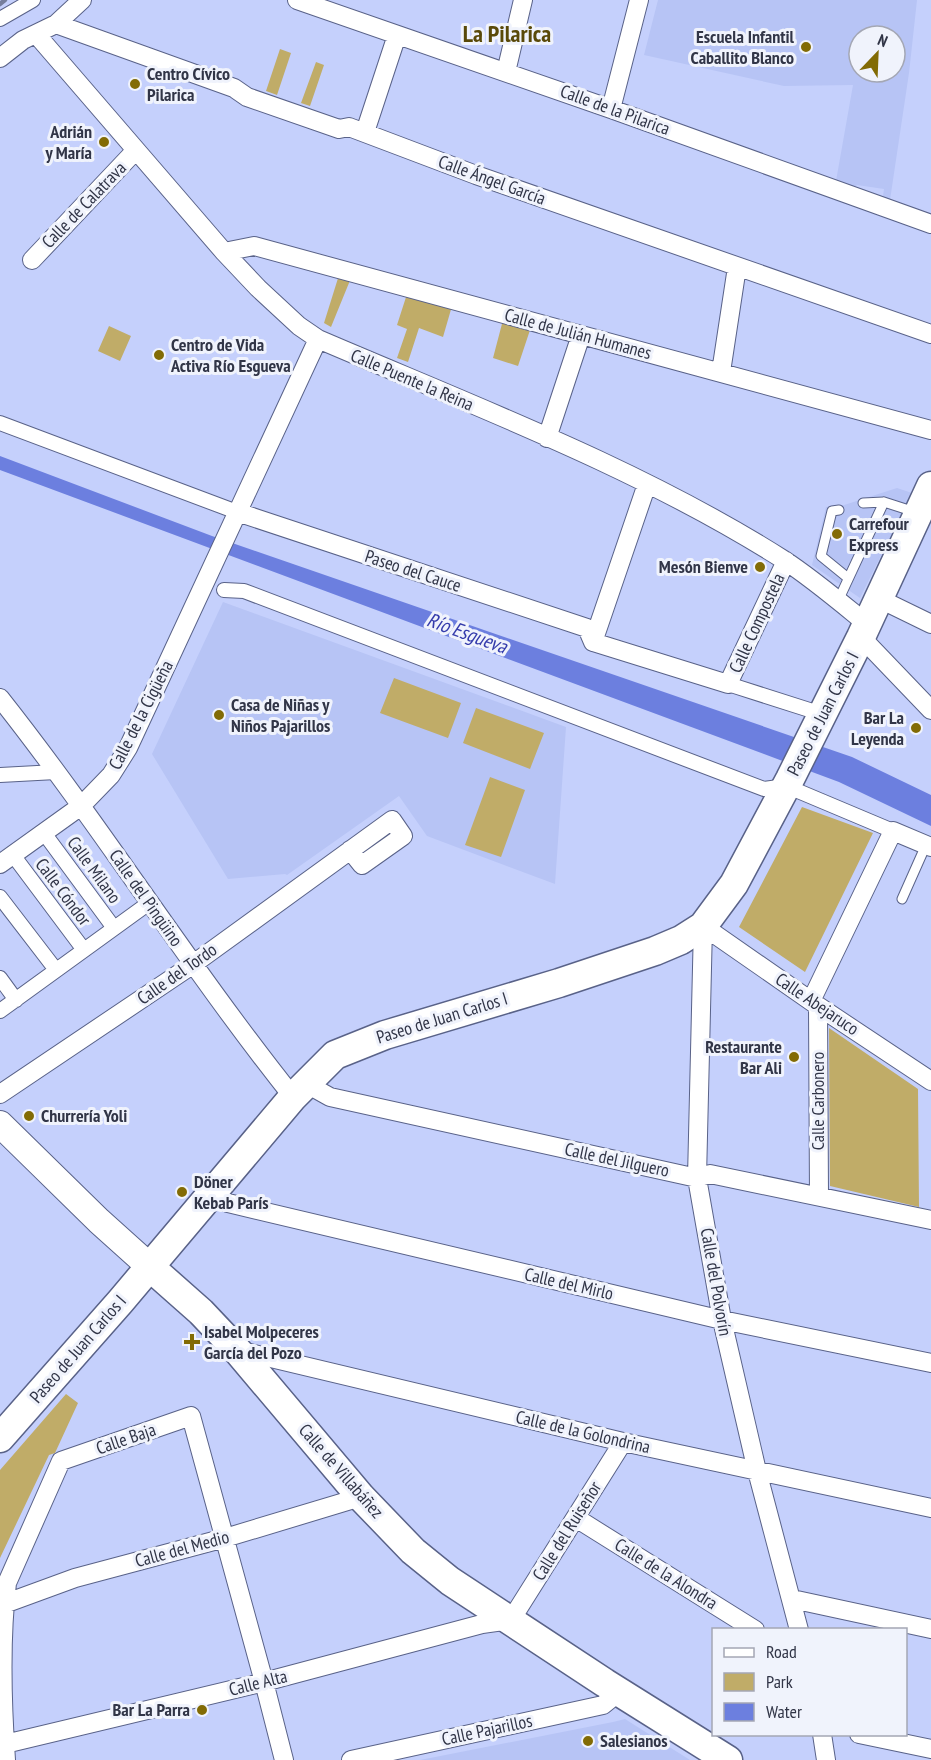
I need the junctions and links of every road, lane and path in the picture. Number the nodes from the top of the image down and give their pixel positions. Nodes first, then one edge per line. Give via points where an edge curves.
1 (33, 0) edge
2 (81, 0) edge
3 (297, 0) edge
4 (523, 0) edge
5 (639, 0) edge
6 (0, 19) edge
7 (56, 24) junction
8 (36, 34) junction
9 (397, 35) junction
10 (0, 58) edge
11 (506, 72) junction
12 (611, 109) junction
13 (365, 132) junction
14 (136, 150) junction
15 (931, 224) edge
16 (224, 252) junction
17 (32, 260) dead end
18 (737, 267) junction
19 (931, 334) edge
20 (581, 335) junction
21 (318, 339) junction
22 (721, 372) junction
23 (0, 423) edge
24 (931, 430) edge
25 (547, 438) junction
26 (647, 484) junction
27 (931, 486) edge
28 (884, 502) junction
29 (863, 503) dead end
30 (839, 510) dead end
31 (234, 518) junction
32 (924, 520) edge
33 (786, 561) junction
34 (848, 578) junction
35 (224, 590) dead end
36 (838, 601) junction
37 (888, 603) junction
38 (931, 624) edge
39 (864, 630) junction
40 (593, 642) junction
41 (728, 684) junction
42 (2, 703) edge
43 (931, 710) edge
44 (822, 714) junction
45 (56, 772) junction
46 (0, 775) edge
47 (789, 782) junction
48 (81, 806) junction
49 (894, 831) junction
50 (44, 833) junction
51 (928, 846) edge
52 (350, 850) dead end
53 (6, 860) edge
54 (0, 897) edge
55 (902, 899) dead end
56 (150, 903) junction
57 (703, 926) junction
58 (114, 928) junction
59 (84, 950) junction
60 (192, 965) junction
61 (56, 970) junction
62 (0, 978) edge
63 (16, 1000) junction
64 (814, 1003) junction
65 (0, 1011) edge
66 (930, 1077) edge
67 (299, 1090) junction
68 (0, 1094) edge
69 (0, 1124) edge
70 (697, 1178) junction
71 (210, 1194) junction
72 (819, 1197) junction
73 (931, 1220) edge
74 (149, 1266) junction
75 (722, 1320) junction
76 (236, 1349) junction
77 (931, 1363) edge
78 (0, 1438) edge
79 (623, 1442) junction
80 (757, 1471) junction
81 (361, 1497) junction
82 (931, 1508) edge
83 (576, 1518) junction
84 (225, 1538) junction
85 (792, 1599) junction
86 (4, 1604) junction
87 (511, 1620) junction
88 (753, 1628) edge
89 (799, 1628) edge
90 (931, 1629) edge
91 (264, 1682) junction
92 (619, 1692) junction
93 (822, 1736) edge
94 (869, 1736) edge
95 (931, 1749) edge
96 (6, 1752) edge
97 (284, 1760) edge
98 (351, 1760) edge
99 (729, 1760) edge
100 (826, 1760) edge

1 - 6 street
2 - 7 street
3 - 9 street, Calle de la Pilarica
4 - 11 street
5 - 12 street
7 - 8 street
7 - 13 street, Calle Ángel García via 234,88 247,97 339,129 349,127
8 - 10 street
8 - 14 street, Calle Puente la Reina
9 - 11 street, Calle de la Pilarica
9 - 13 street
11 - 12 street, Calle de la Pilarica
12 - 15 street, Calle de la Pilarica
13 - 18 street, Calle Ángel García
14 - 16 street, Calle Puente la Reina
14 - 17 street, Calle de Calatrava
16 - 20 street, Calle de Julián Humanes via 254,246
16 - 21 street, Calle Puente la Reina via 299,326
18 - 19 street, Calle Ángel García
18 - 22 street
20 - 22 street, Calle de Julián Humanes
20 - 25 street
21 - 25 street, Calle Puente la Reina
21 - 31 street, Calle de la Cigüeña
22 - 24 street, Calle de Julián Humanes
23 - 31 street, Paseo del Cauce
25 - 26 street, Calle Puente la Reina
26 - 33 street, Calle Puente la Reina
26 - 40 street
27 - 32 main road, Paseo de Juan Carlos I
28 - 29 lane
28 - 32 lane
28 - 34 lane
30 - 34 lane via 832,511 821,556
31 - 40 street, Paseo del Cauce via 587,628
31 - 48 street, Calle de la Cigüeña via 128,748 111,775
32 - 37 main road, Paseo de Juan Carlos I via 908,575
32 - 39 main road, Paseo de Juan Carlos I
33 - 36 street, Calle Puente la Reina
33 - 41 street, Calle Compostela
34 - 36 lane
35 - 47 street via 244,591 764,789
36 - 39 street, Calle Puente la Reina
37 - 38 street
37 - 39 main road, Paseo de Juan Carlos I
39 - 43 street, Calle Puente la Reina
39 - 44 main road, Paseo de Juan Carlos I
40 - 41 street, Paseo del Cauce
41 - 44 street, Paseo del Cauce
42 - 45 street, Calle del Pingüino
44 - 47 main road, Paseo de Juan Carlos I
45 - 46 street
45 - 48 street, Calle del Pingüino
47 - 49 street
47 - 57 main road, Paseo de Juan Carlos I via 734,884
48 - 50 street, Calle de la Cigüeña
48 - 56 street, Calle del Pingüino
49 - 51 street
49 - 64 street, Calle Carbonero
50 - 53 street, Calle de la Cigüeña
50 - 58 street, Calle Milano
51 - 55 lane
52 - 60 street, Calle del Tordo
53 - 59 street, Calle Cóndor
54 - 61 street
56 - 58 street
56 - 60 street, Calle del Pingüino
57 - 64 street, Calle Abejaruco
57 - 67 main road, Paseo de Juan Carlos I via 655,951 355,1046 335,1055
57 - 70 street, Calle del Polvorín
58 - 59 street
59 - 61 street
60 - 67 street, Calle del Pingüino
60 - 68 street, Calle del Tordo
61 - 63 street
62 - 63 street
63 - 65 street
64 - 66 street, Calle Abejaruco
64 - 72 street, Calle Carbonero
67 - 70 street, Calle del Jilguero
67 - 71 main road, Paseo de Juan Carlos I
69 - 74 main road, Calle de Villabáñez
70 - 72 street, Calle del Jilguero via 710,1174
70 - 75 street, Calle del Polvorín
71 - 74 main road, Paseo de Juan Carlos I
71 - 75 street, Calle del Mirlo via 239,1206
72 - 73 street, Calle del Jilguero
74 - 76 main road, Calle de Villabáñez
74 - 78 main road, Paseo de Juan Carlos I
75 - 77 street, Calle del Mirlo
75 - 80 street, Calle del Polvorín
76 - 79 street, Calle de la Golondrina
76 - 81 main road, Calle de Villabáñez
79 - 80 street, Calle de la Golondrina
79 - 83 street, Calle del Ruiseñor
80 - 82 street, Calle de la Golondrina
80 - 85 street, Calle del Polvorín
81 - 84 street, Calle del Medio
81 - 87 main road, Calle de Villabáñez via 413,1551 450,1581
83 - 87 street, Calle del Ruiseñor
83 - 88 street, Calle de la Alondra
84 - 86 street, Calle del Medio via 75,1578
84 - 86 street, Calle Baja via 190,1416 61,1461 7,1583
84 - 91 street
85 - 89 street, Calle del Polvorín
85 - 90 street
86 - 96 street
87 - 91 street, Calle Alta via 482,1624
87 - 92 main road, Calle de Villabáñez
91 - 96 street, Calle Alta
91 - 97 street
92 - 98 street, Calle Pajarillos via 603,1705
92 - 99 main road, Calle de Villabáñez
93 - 100 street
94 - 95 street

